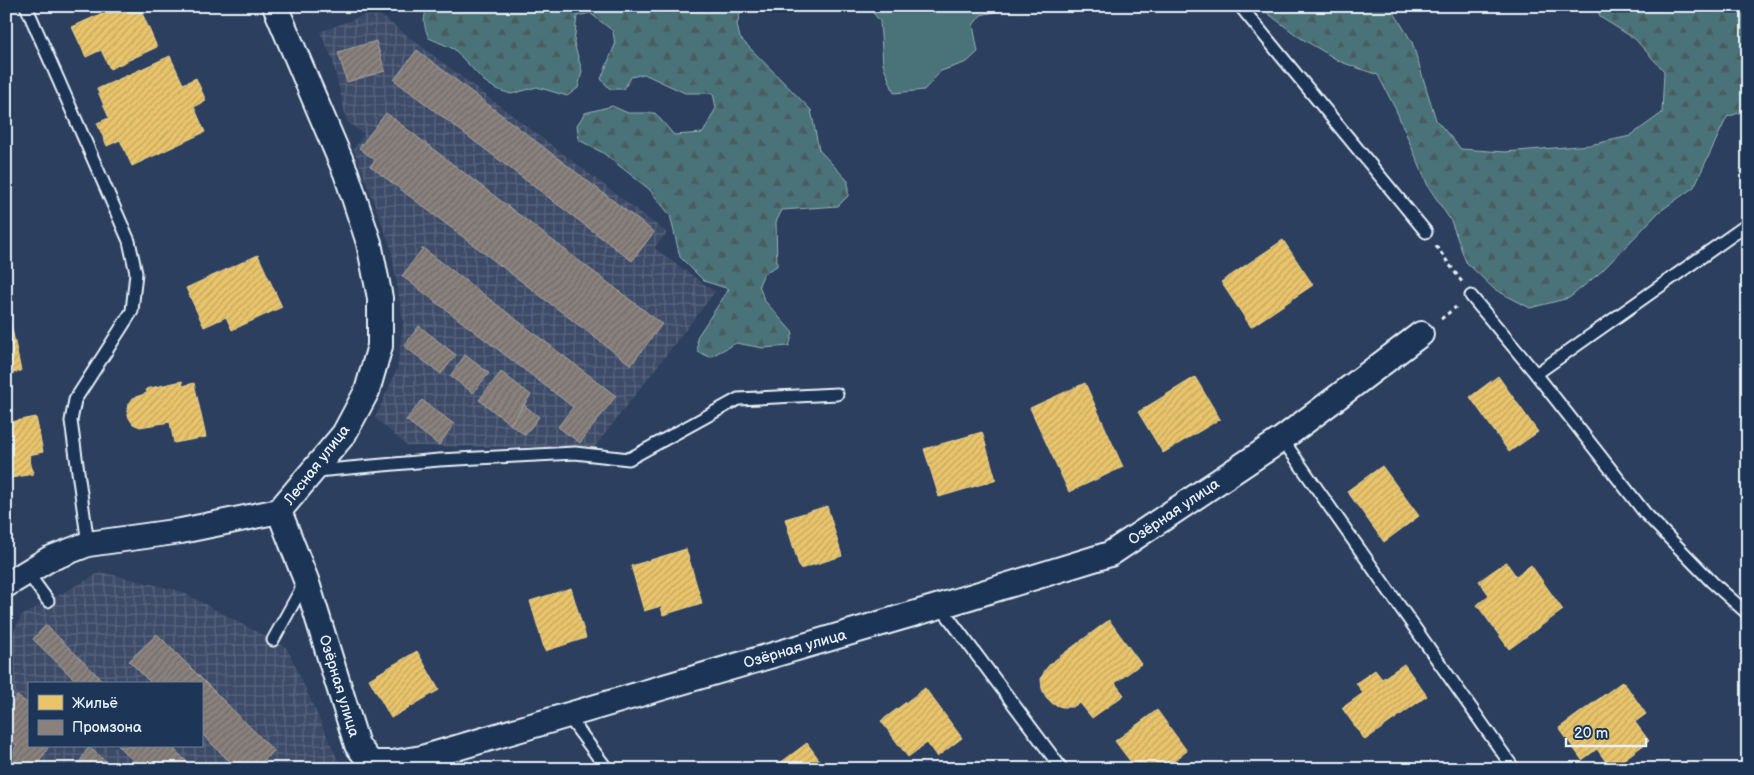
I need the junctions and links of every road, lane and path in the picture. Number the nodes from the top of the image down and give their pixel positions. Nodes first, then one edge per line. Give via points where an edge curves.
1 (26, 6) edge
2 (275, 6) edge
3 (1240, 6) edge
4 (1748, 224) edge
5 (1426, 232) joint
6 (1472, 296) junction
7 (1421, 334) joint
8 (1536, 374) junction
9 (837, 394) dead end
10 (1282, 439) junction
11 (314, 471) junction
12 (279, 511) junction
13 (88, 544) junction
14 (27, 572) junction
15 (306, 580) junction
16 (6, 585) edge
17 (48, 601) dead end
18 (940, 606) junction
19 (1748, 614) edge
20 (272, 640) dead end
21 (568, 716) junction
22 (607, 769) edge
23 (1062, 769) edge
24 (1514, 769) edge

1 - 13 lane via 129,241 136,273 132,311 75,400 71,421
2 - 11 street, Лесная улица via 346,173 369,243 380,298 380,346 367,392 344,434
3 - 5 lane
4 - 8 lane
5 - 6 path
6 - 7 path
6 - 8 lane
7 - 10 street, Озёрная улица
8 - 19 lane via 1645,513
9 - 11 lane via 738,399 629,459 575,453
10 - 18 street, Озёрная улица via 1110,554
10 - 24 lane
11 - 12 street, Лесная улица
12 - 13 street, Лесная улица via 181,531
12 - 15 street, Озёрная улица
13 - 14 street, Лесная улица
14 - 16 street, Лесная улица
14 - 17 lane
15 - 20 lane
15 - 21 street, Озёрная улица via 357,744 371,763 422,758
18 - 21 street, Озёрная улица
18 - 23 lane
21 - 22 lane

